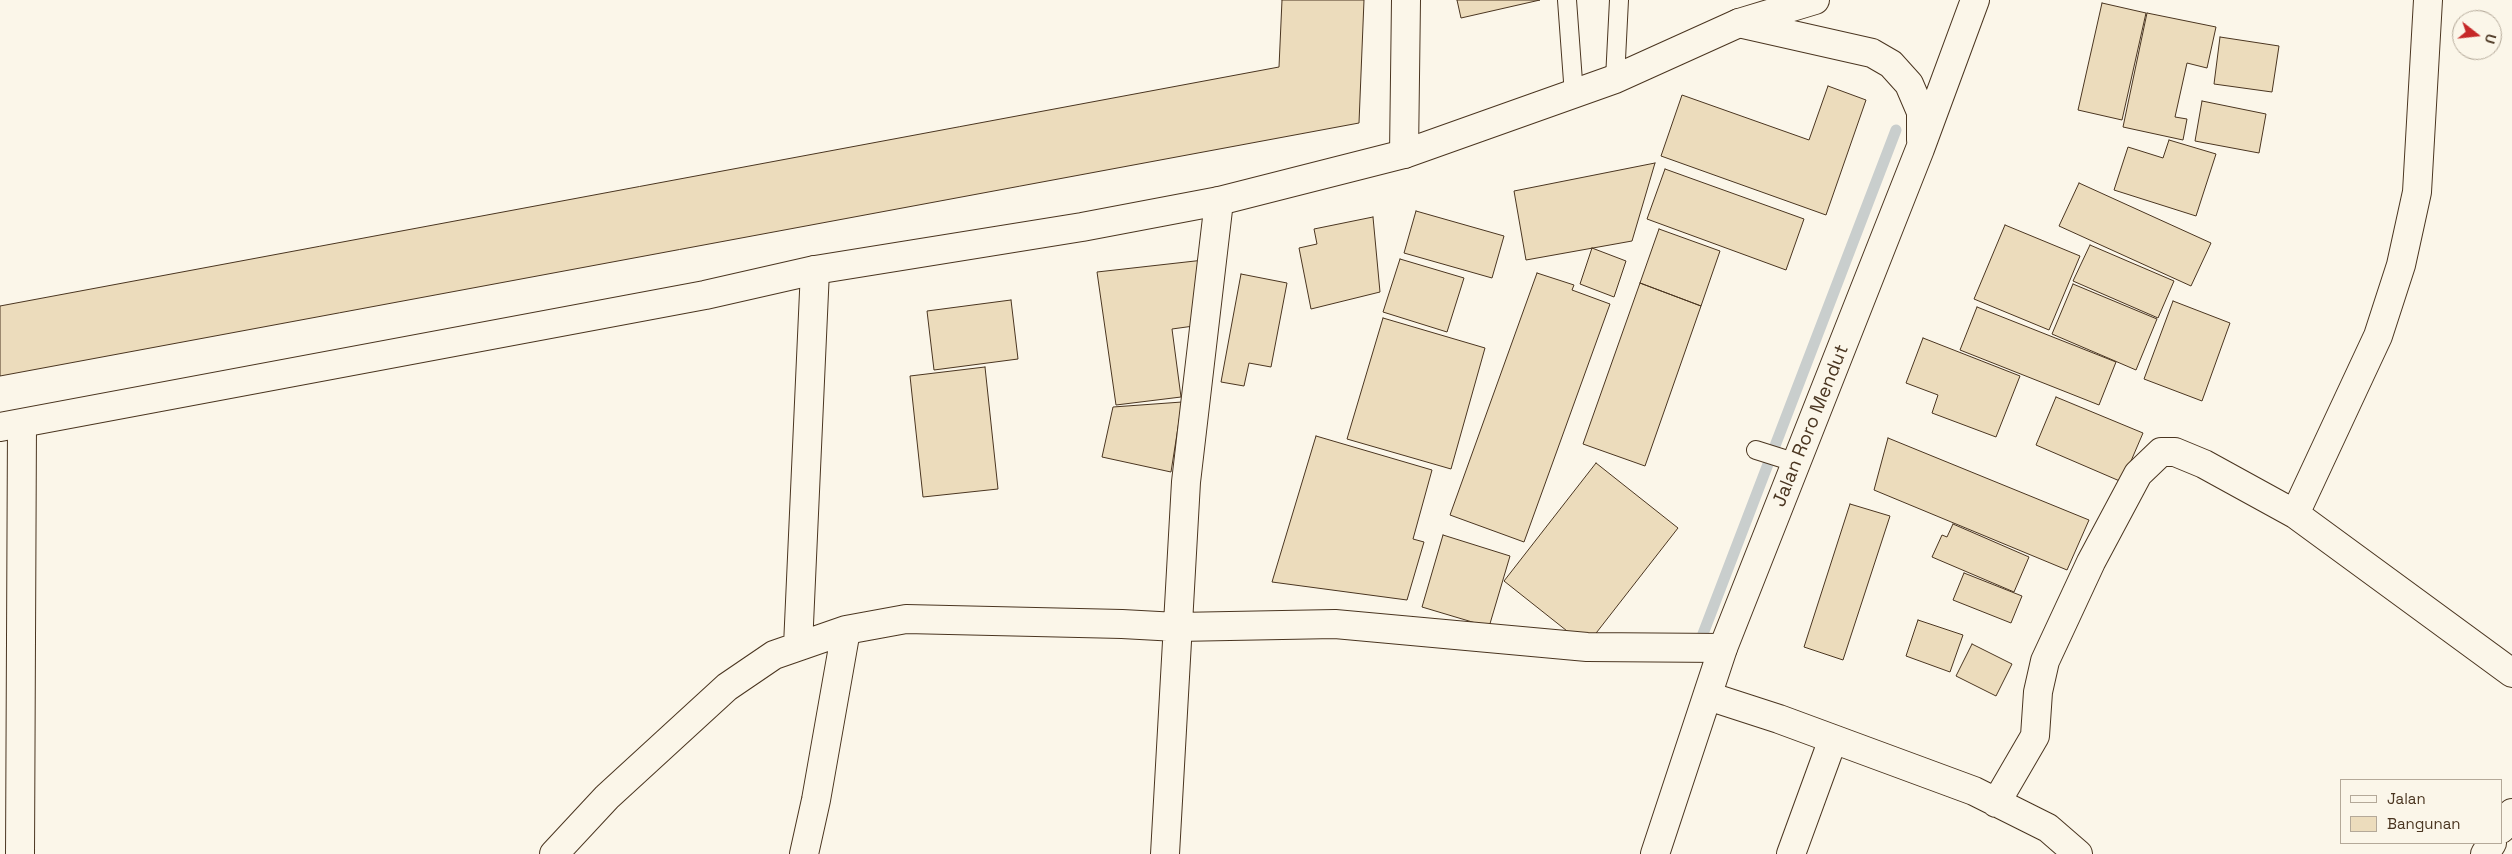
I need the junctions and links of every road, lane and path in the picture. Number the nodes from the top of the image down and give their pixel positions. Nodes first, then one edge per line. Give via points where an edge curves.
1 (1406, 0) edge
2 (1567, 0) edge
3 (1619, 0) edge
4 (1815, 0) edge
5 (1975, 0) edge
6 (2428, 0) edge
7 (1739, 23) junction
8 (1615, 79) junction
9 (1574, 95) junction
10 (1920, 149) junction
11 (1404, 154) junction
12 (1219, 201) junction
13 (815, 270) junction
14 (11, 425) edge
15 (1756, 450) dead end
16 (1789, 461) junction
17 (2295, 514) junction
18 (1177, 627) junction
19 (846, 630) junction
20 (798, 646) junction
21 (1723, 648) junction
22 (2512, 673) edge
23 (1708, 696) junction
24 (1825, 736) junction
25 (1996, 803) junction
26 (2512, 813) edge
27 (2502, 828) edge
28 (20, 854) edge
29 (554, 854) edge
30 (804, 854) edge
31 (1165, 854) edge
32 (1655, 854) edge
33 (1790, 854) edge
34 (2078, 854) edge

1 - 11 street
2 - 9 lane
3 - 8 lane
4 - 7 street
5 - 10 street, Jalan Roro Mendut
6 - 17 street via 2417,192 2401,265 2378,336
7 - 8 street
7 - 10 street via 1872,53 1891,64 1910,84 1921,112
8 - 9 street
9 - 11 street
10 - 16 street, Jalan Roro Mendut
11 - 12 street
12 - 13 street via 1082,227
12 - 18 street via 1186,482
13 - 14 street via 706,295
13 - 20 street
14 - 28 street
15 - 16 lane
16 - 21 street, Jalan Roro Mendut
17 - 22 street
17 - 25 street via 2204,464 2175,452 2161,452 2138,474 2091,562 2045,661 2038,692 2035,736
18 - 19 street via 906,619
18 - 21 street via 1335,624 1587,647
18 - 31 street
19 - 20 street
19 - 30 street
20 - 29 street via 774,655 727,687 607,797
21 - 23 street, Jalan Roro Mendut
23 - 24 street
23 - 32 street, Jalan Roro Mendut
24 - 25 street via 1974,790
24 - 33 street
25 - 34 street via 2048,828
26 - 27 street

